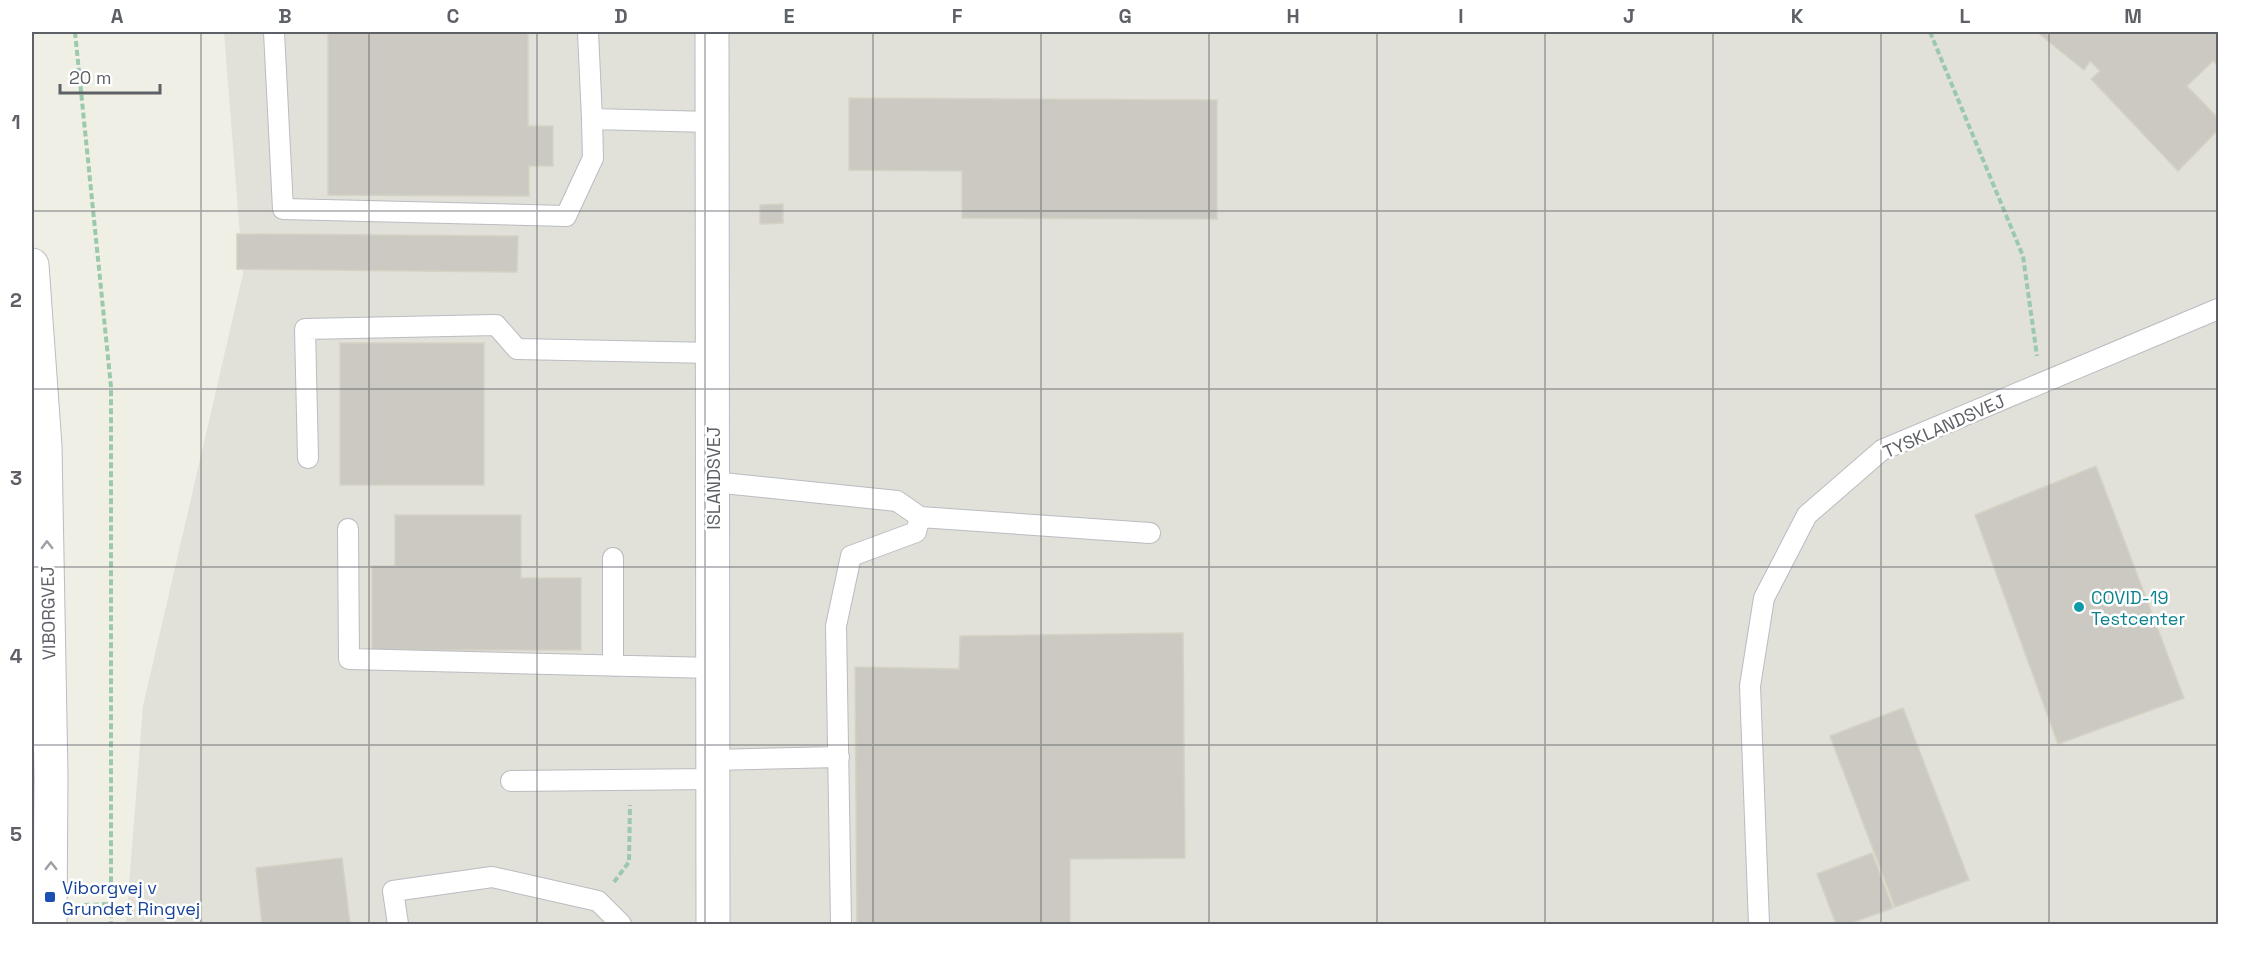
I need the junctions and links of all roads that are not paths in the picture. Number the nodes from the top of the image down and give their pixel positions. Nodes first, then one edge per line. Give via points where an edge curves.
1 (274, 32) edge
2 (588, 32) edge
3 (712, 32) edge
4 (592, 119) junction
5 (711, 122) junction
6 (32, 266) edge
7 (2218, 309) edge
8 (713, 353) junction
9 (308, 458) dead end
10 (713, 482) junction
11 (920, 518) junction
12 (348, 529) dead end
13 (1150, 533) dead end
14 (613, 558) dead end
15 (613, 666) junction
16 (713, 668) junction
17 (839, 757) junction
18 (713, 769) junction
19 (511, 782) dead end
20 (50, 924) edge
21 (398, 924) edge
22 (621, 924) edge
23 (713, 924) edge
24 (841, 924) edge
25 (1759, 924) edge

1 - 4 lane via 283,208 567,216 593,158
2 - 4 lane
3 - 5 street, ISLANDSVEJ
4 - 5 lane
5 - 8 street, ISLANDSVEJ
20 -> 6 street, VIBORGVEJ via 45,446
7 - 25 lane, TYSKLANDSVEJ via 1882,450 1808,515 1764,598 1750,686
8 - 9 lane via 517,349 496,324 305,329
8 - 10 street, ISLANDSVEJ
10 - 11 lane via 897,501
10 - 16 street, ISLANDSVEJ
11 - 13 lane
11 - 17 lane via 916,532 852,556 836,626
12 - 15 lane via 349,659
14 - 15 lane
15 - 16 lane
16 - 18 street, ISLANDSVEJ
17 - 18 lane
17 - 24 lane
18 - 19 lane via 631,780
18 - 23 street, ISLANDSVEJ
21 - 22 lane via 393,891 492,877 598,901

